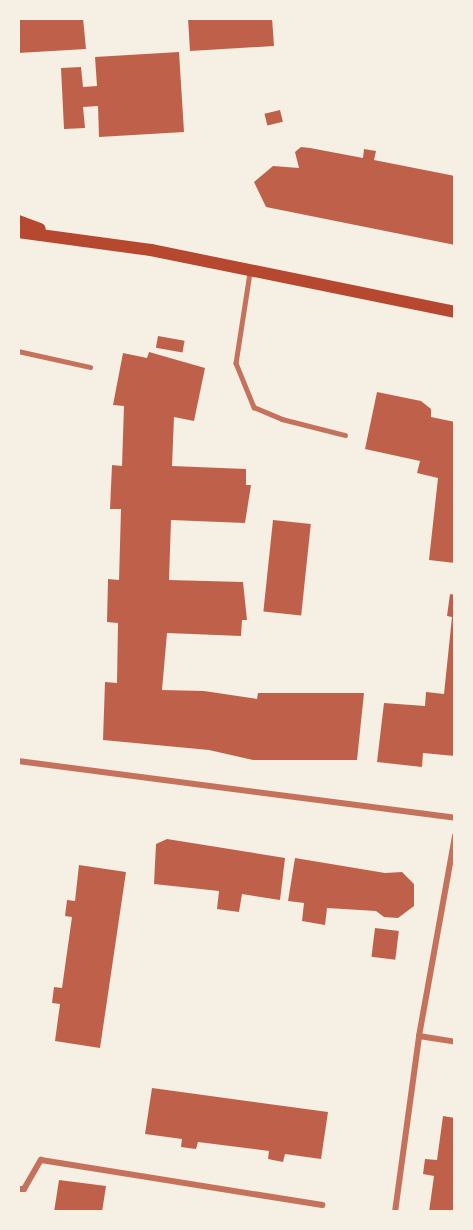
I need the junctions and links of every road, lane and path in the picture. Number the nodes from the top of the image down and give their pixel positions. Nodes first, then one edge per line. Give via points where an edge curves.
1 (18, 221) edge
2 (18, 232) edge
3 (56, 235) junction
4 (251, 271) junction
5 (455, 312) edge
6 (18, 351) edge
7 (90, 367) dead end
8 (345, 435) dead end
9 (18, 761) edge
10 (455, 818) edge
11 (455, 835) edge
12 (419, 1036) junction
13 (455, 1042) edge
14 (18, 1189) edge
15 (322, 1205) dead end
16 (395, 1212) edge

1 - 3 main road
2 - 3 main road
3 - 4 main road
4 - 5 main road
4 - 8 lane via 236,363 254,407 282,419
6 - 7 lane
9 - 10 street
11 - 12 street
12 - 13 street
12 - 16 street
14 - 15 street via 24,1190 41,1160

